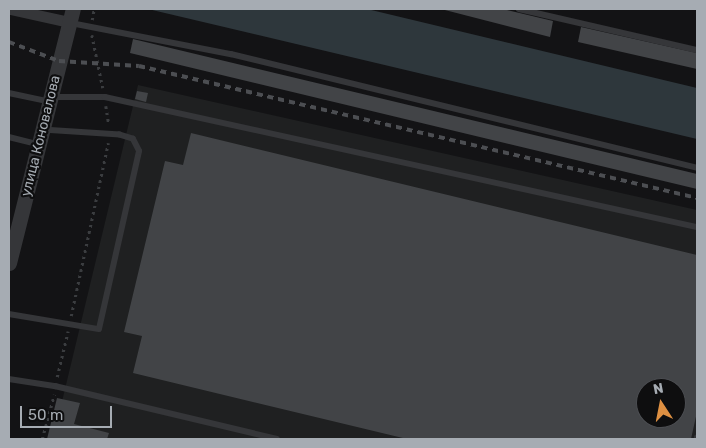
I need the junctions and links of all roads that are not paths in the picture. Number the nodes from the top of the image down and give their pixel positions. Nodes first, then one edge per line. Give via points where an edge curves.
1 (10, 9) edge
2 (519, 9) edge
3 (72, 13) edge
4 (697, 50) edge
5 (9, 93) edge
6 (51, 100) junction
7 (9, 137) edge
8 (42, 137) junction
9 (697, 168) edge
10 (697, 227) edge
11 (9, 263) edge
12 (9, 314) edge
13 (9, 378) edge
14 (277, 439) edge

1 - 3 street
2 - 4 lane
3 - 6 street, улица Коновалова
3 - 9 lane via 90,28 231,54
5 - 6 lane
6 - 8 street, улица Коновалова
6 - 10 lane via 105,98
7 - 8 lane
8 - 11 street, улица Коновалова
8 - 12 lane via 110,133 133,139 140,151 99,329
13 - 14 lane

